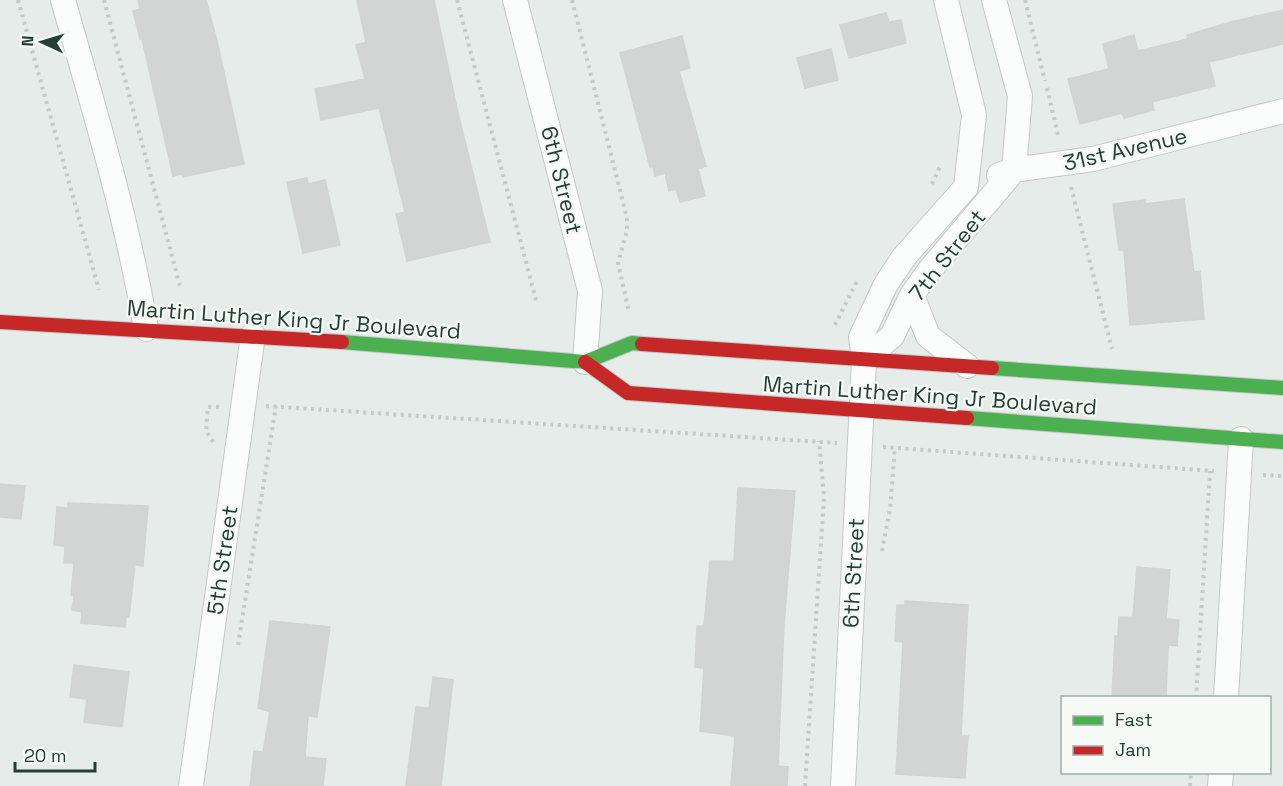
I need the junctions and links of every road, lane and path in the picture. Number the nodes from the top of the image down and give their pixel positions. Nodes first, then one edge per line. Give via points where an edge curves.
1 (18, 0) edge
2 (63, 0) edge
3 (104, 0) edge
4 (457, 0) edge
5 (515, 0) edge
6 (572, 0) edge
7 (946, 0) edge
8 (994, 0) edge
9 (1283, 111) edge
10 (944, 156) dead end
11 (1014, 170) junction
12 (966, 187) junction
13 (928, 191) dead end
14 (859, 277) dead end
15 (99, 290) dead end
16 (181, 290) dead end
17 (912, 295) junction
18 (537, 304) dead end
19 (629, 312) dead end
20 (0, 322) edge
21 (835, 325) dead end
22 (146, 329) junction
23 (253, 335) junction
24 (864, 360) junction
25 (585, 362) junction
26 (966, 366) junction
27 (1283, 388) edge
28 (244, 406) junction
29 (276, 406) junction
30 (208, 407) dead end
31 (815, 407) junction
32 (860, 412) junction
33 (1241, 439) junction
34 (819, 441) junction
35 (1283, 442) edge
36 (859, 444) junction
37 (895, 448) junction
38 (881, 562) dead end
39 (238, 648) dead end
40 (1196, 696) edge
41 (1226, 696) edge
42 (191, 786) edge
43 (805, 786) edge
44 (843, 786) edge

1 - 15 path
2 - 22 street via 112,170
3 - 16 path
4 - 18 path
5 - 25 street, 6th Street via 590,291
6 - 19 path via 627,218 618,263
7 - 12 street, 7th Street via 974,115
8 - 11 street via 1020,96
9 - 11 street, 31st Avenue via 1093,159
10 - 13 path
11 - 12 street, 31st Avenue
11 - 17 street, 7th Street
12 - 24 street, 7th Street via 904,257 886,284 861,337
14 - 21 path
17 - 24 street, 7th Street via 892,336
17 - 26 street via 928,336
20 - 22 main road, Martin Luther King Jr Boulevard
22 - 23 main road, Martin Luther King Jr Boulevard
23 - 25 main road, Martin Luther King Jr Boulevard
23 - 28 street, 5th Street
24 - 25 main road, Martin Luther King Jr Boulevard via 632,343
24 - 26 main road, Martin Luther King Jr Boulevard
24 - 32 street, 6th Street
25 - 31 main road, Martin Luther King Jr Boulevard via 628,393
26 - 27 main road, Martin Luther King Jr Boulevard
28 - 29 path
28 - 30 path
28 - 42 street, 5th Street
29 - 34 path
29 - 39 path
31 - 32 main road, Martin Luther King Jr Boulevard
31 - 34 path via 814,432
32 - 33 main road, Martin Luther King Jr Boulevard
32 - 36 street, 6th Street
33 - 35 main road, Martin Luther King Jr Boulevard
33 - 41 street
34 - 36 path
34 - 43 path via 824,497
36 - 37 path
36 - 44 street, 6th Street
37 - 38 path
37 - 40 path via 1210,471

